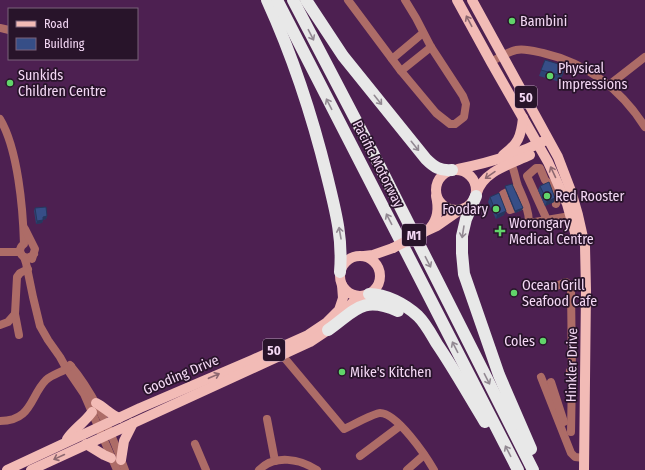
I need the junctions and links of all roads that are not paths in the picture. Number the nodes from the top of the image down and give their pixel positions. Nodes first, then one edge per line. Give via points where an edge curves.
1 (267, 0) edge
2 (277, 0) edge
3 (293, 0) edge
4 (306, 0) edge
5 (348, 0) edge
6 (404, 0) edge
7 (457, 0) edge
8 (472, 0) edge
9 (423, 33) junction
10 (431, 47) junction
11 (503, 56) junction
12 (645, 57) edge
13 (392, 59) junction
14 (491, 62) junction
15 (401, 71) junction
16 (609, 85) junction
17 (523, 118) junction
18 (0, 119) edge
19 (0, 124) edge
20 (645, 127) edge
21 (6, 134) junction
22 (545, 144) junction
23 (494, 161) junction
24 (481, 164) junction
25 (511, 164) junction
26 (453, 170) junction
27 (519, 187) junction
28 (534, 190) junction
29 (436, 194) junction
30 (476, 195) junction
31 (526, 204) junction
32 (464, 208) junction
33 (575, 215) junction
34 (547, 220) junction
35 (425, 232) junction
36 (28, 244) junction
37 (393, 249) junction
38 (0, 252) edge
39 (22, 254) junction
40 (34, 254) junction
41 (362, 256) junction
42 (28, 269) junction
43 (340, 272) junction
44 (380, 274) junction
45 (342, 285) junction
46 (554, 287) dead end
47 (367, 295) junction
48 (33, 297) junction
49 (15, 314) junction
50 (0, 325) edge
51 (328, 330) junction
52 (19, 335) dead end
53 (437, 343) junction
54 (282, 355) junction
55 (569, 365) dead end
56 (69, 367) junction
57 (572, 375) junction
58 (541, 377) dead end
59 (551, 382) dead end
60 (94, 407) junction
61 (119, 418) junction
62 (267, 419) dead end
63 (0, 422) edge
64 (133, 423) junction
65 (102, 426) junction
66 (400, 426) junction
67 (585, 431) junction
68 (498, 432) junction
69 (567, 432) junction
70 (106, 435) junction
71 (65, 443) junction
72 (86, 444) junction
73 (195, 444) dead end
74 (360, 456) dead end
75 (424, 456) junction
76 (584, 458) junction
77 (274, 461) junction
78 (119, 463) edge
79 (6, 470) edge
80 (31, 470) edge
81 (117, 470) edge
82 (206, 470) edge
83 (259, 470) edge
84 (317, 470) edge
85 (407, 470) edge
86 (434, 470) edge
87 (518, 470) edge
88 (533, 470) edge
89 (541, 470) edge
90 (584, 470) edge

43 -> 1 highway via 342,257 336,214 316,132 281,29
68 -> 2 highway, Pacific Motorway / M1
3 -> 88 highway, Pacific Motorway / M1
4 -> 26 highway via 343,56 426,159 439,169
5 - 13 street
6 - 9 street
14 -> 7 main road, 50
8 - 11 main road, 50
9 - 10 street
9 - 13 street
10 - 15 street
10 - 15 street via 465,99 464,117 455,124 450,124 436,113
11 - 14 street
11 - 16 street via 518,50 549,54 590,72
11 - 22 main road, 50
12 - 16 street
13 - 15 street
14 - 17 main road, 50
16 - 20 street via 619,93
17 - 22 main road, 50
17 - 23 main road, 50 via 517,142
18 - 21 street
19 - 21 street
21 - 36 street via 14,160
22 - 23 main road, 50
22 - 25 main road, 50
22 - 33 main road, Hinkler Drive via 558,181
23 - 24 main road, 50
24 - 25 main road
24 - 26 main road, 50
25 - 27 street
25 -> 30 main road, 50 via 485,178
26 - 29 main road, 50 via 446,172 439,179
26 - 30 main road via 462,170 470,175 475,184
27 - 31 street
27 - 31 street via 503,194 510,210
28 - 28 street via 527,176 536,168 540,168 557,201 555,205 548,185 541,185
28 - 34 street
29 - 32 main road via 446,207 456,210
29 - 35 main road, 50 via 437,214
30 - 32 main road, 50
30 -> 89 highway via 462,236 464,274 499,376
31 - 34 street via 529,223
32 - 35 main road, 50
33 - 34 street
33 - 67 main road, Hinkler Drive via 585,246
35 - 37 main road, 50, bridge
36 - 39 street via 20,247
36 - 40 street via 35,249
37 - 41 main road, 50
37 - 44 main road, 50 via 383,261
38 - 39 street
39 - 40 street via 30,258
39 - 42 street
40 - 48 street via 30,263
41 - 43 main road, 50 via 346,261
41 - 44 main road via 373,260
42 - 48 street
42 - 49 street via 17,276
43 - 45 main road, 50
44 - 47 main road, 50 via 376,288
45 - 47 main road via 352,294
61 -> 45 main road, Gooding Drive / 50 via 318,329 340,308 344,295
46 - 57 street via 566,282 571,288
47 - 51 main road, Gooding Drive / 50 via 352,303
47 - 53 highway via 388,298 409,310 421,320
48 - 56 street via 40,326
49 - 50 street via 8,322
49 - 52 street
51 - 53 highway via 358,307 378,304 409,316
51 - 54 main road, Gooding Drive / 50
53 - 68 highway via 487,426
54 - 64 main road, Gooding Drive / 50
54 - 66 street via 344,430 379,413 391,417
55 - 57 street
56 - 60 street
56 - 63 street via 48,378 27,410 17,417
57 - 69 street
58 - 69 street
59 - 69 street
60 - 61 main road via 104,407
60 - 65 street
60 - 71 main road via 83,424 71,433
61 - 65 main road, Gooding Drive / 50
62 - 77 street
64 - 70 main road, Gooding Drive / 50
64 - 78 main road via 124,441
65 - 70 street
65 - 71 main road, Gooding Drive / 50
66 - 74 street
66 - 75 street via 410,435
67 - 69 street
67 - 76 main road, Hinkler Drive
87 -> 68 highway, Pacific Motorway / M1
69 - 76 street via 573,456
70 - 72 main road, Gooding Drive / 50
70 - 78 street
71 - 79 main road, Gooding Drive / 50
72 - 78 main road
72 -> 80 main road, Gooding Drive / 50
73 - 82 street
75 - 85 street
75 - 86 street
76 - 90 main road, Hinkler Drive
77 - 83 street
77 - 84 street via 292,460 308,464
78 - 81 street

